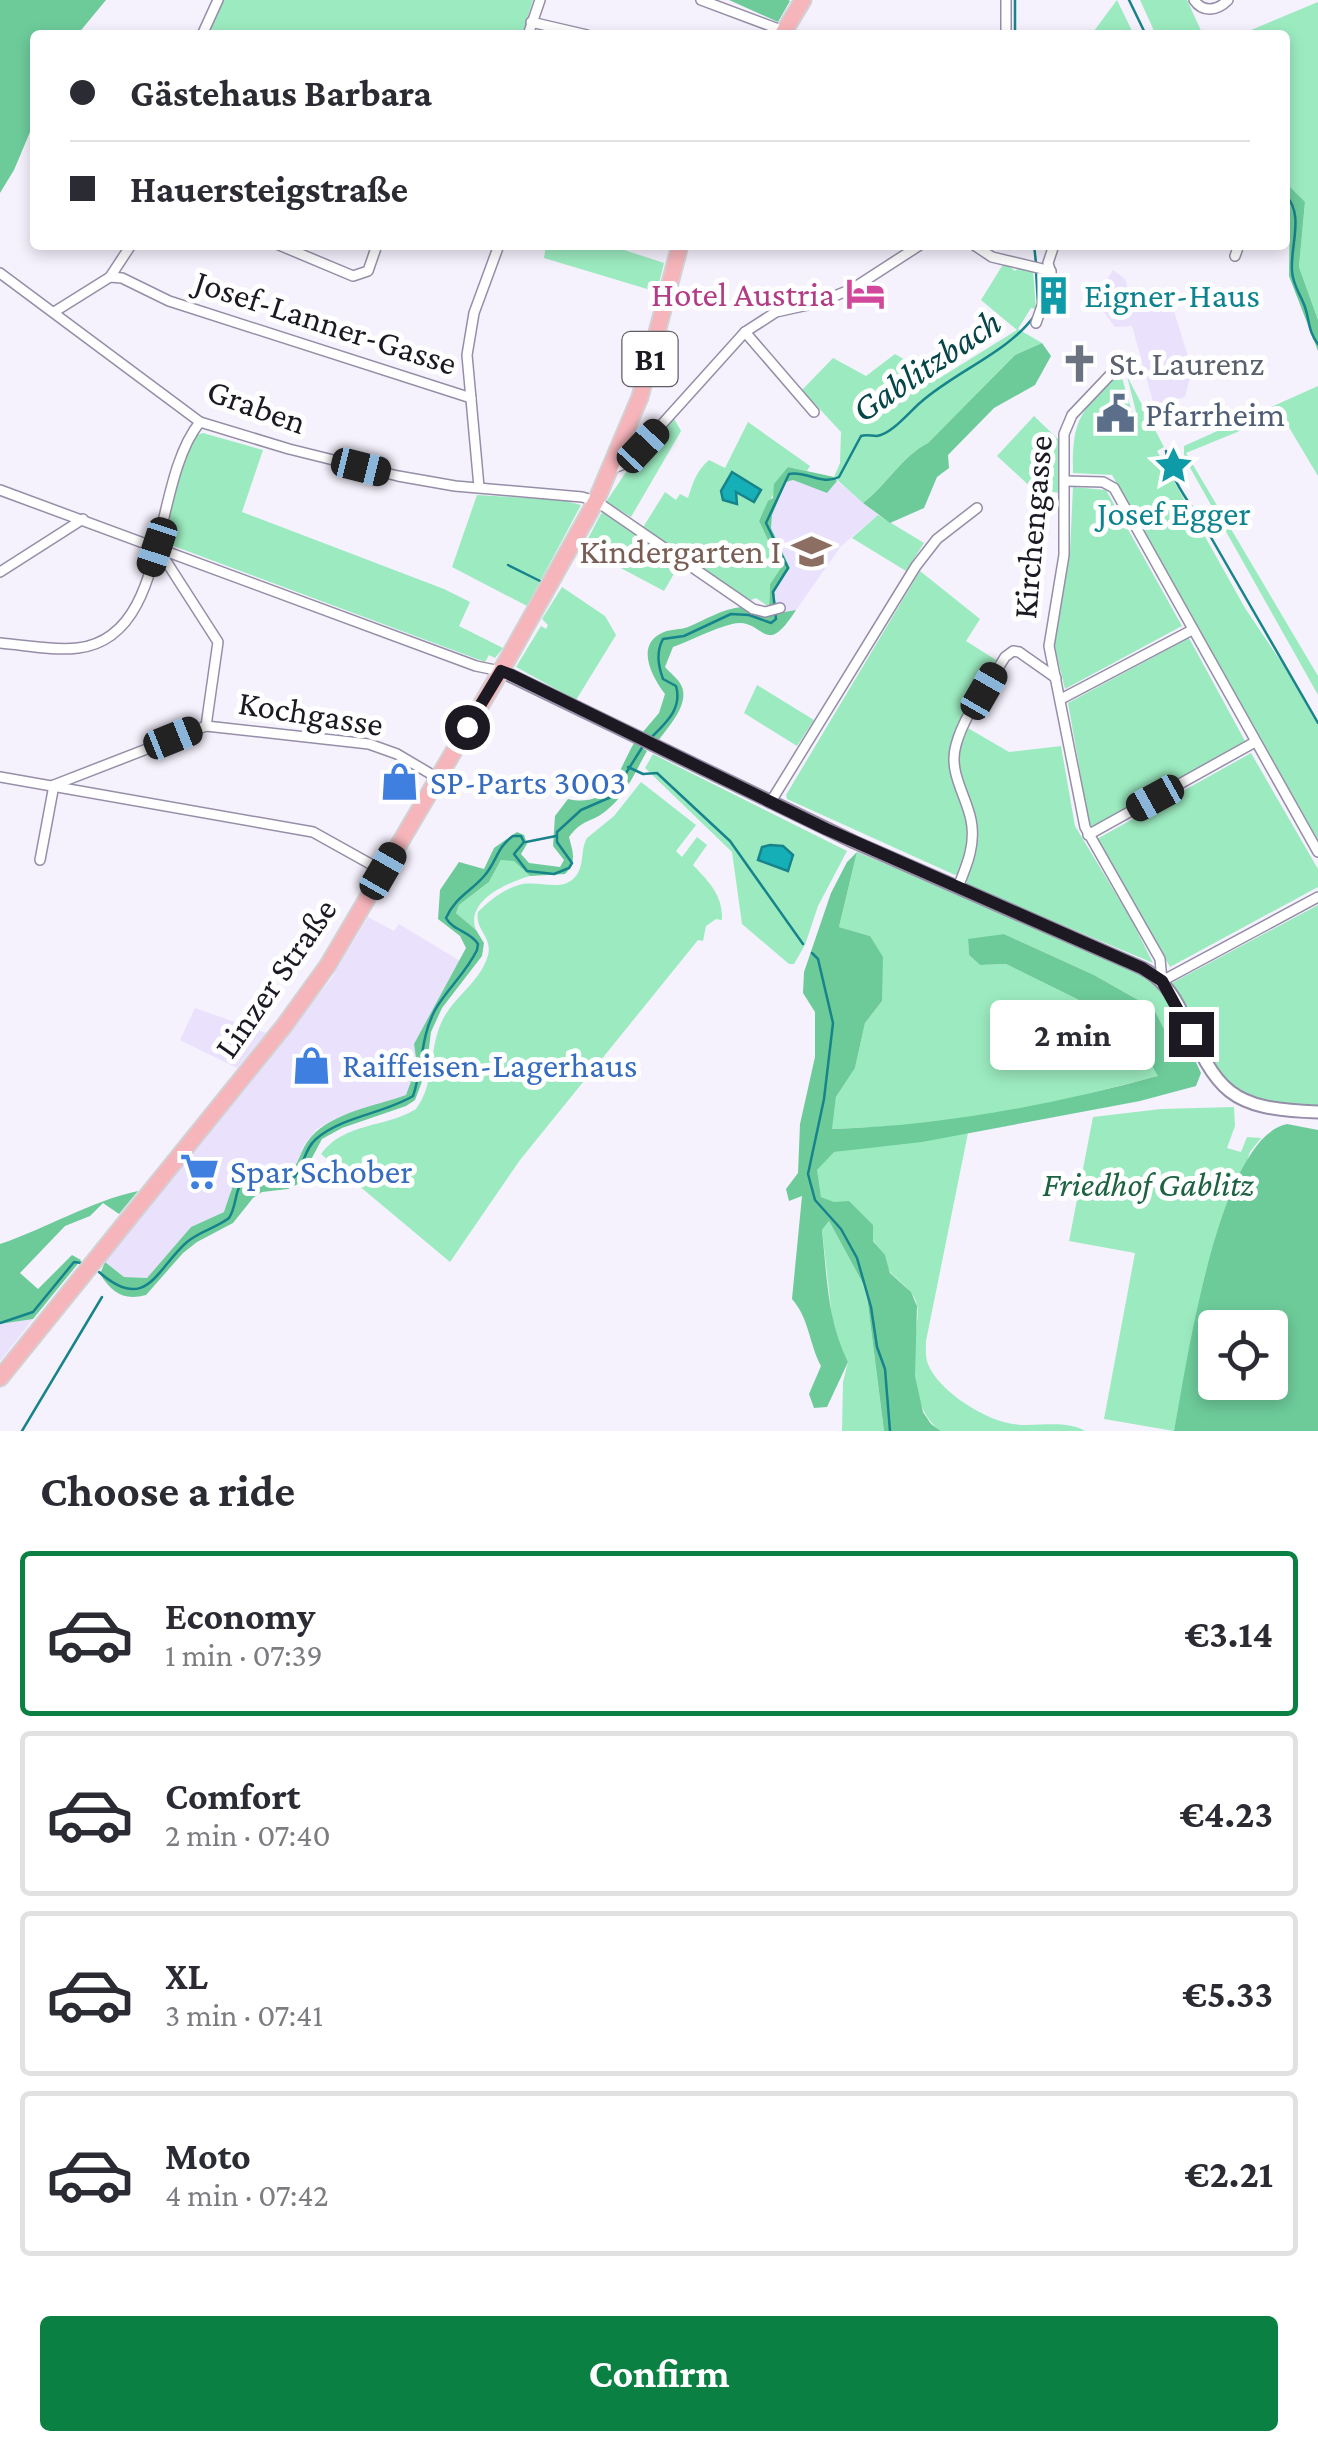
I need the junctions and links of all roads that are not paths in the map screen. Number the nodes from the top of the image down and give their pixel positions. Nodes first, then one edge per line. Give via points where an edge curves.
1 (218, 0) edge
2 (540, 0) edge
3 (701, 0) edge
4 (803, 0) edge
5 (1006, 0) edge
6 (1194, 0) edge
7 (1228, 0) edge
8 (532, 22) junction
9 (204, 30) edge
10 (530, 30) edge
11 (566, 30) edge
12 (776, 30) edge
13 (785, 30) edge
14 (1006, 30) edge
15 (129, 250) edge
16 (290, 250) edge
17 (375, 250) edge
18 (497, 250) edge
19 (679, 250) edge
20 (912, 250) edge
21 (982, 250) edge
22 (1052, 250) edge
23 (1237, 250) edge
24 (1235, 256) dead end
25 (1048, 270) junction
26 (0, 274) edge
27 (110, 277) junction
28 (54, 312) junction
29 (1036, 323) dead end
30 (744, 332) junction
31 (1118, 361) dead end
32 (471, 398) junction
33 (814, 412) dead end
34 (200, 422) junction
35 (612, 470) junction
36 (1066, 481) junction
37 (479, 487) junction
38 (0, 490) edge
39 (596, 501) junction
40 (976, 508) dead end
41 (83, 519) junction
42 (157, 547) junction
43 (0, 572) edge
44 (775, 609) dead end
45 (1192, 630) junction
46 (0, 643) edge
47 (501, 671) junction
48 (1056, 678) junction
49 (1061, 699) junction
50 (206, 726) junction
51 (1255, 742) junction
52 (0, 777) edge
53 (440, 779) junction
54 (54, 785) junction
55 (770, 803) junction
56 (1088, 835) junction
57 (1318, 852) edge
58 (40, 860) dead end
59 (383, 871) junction
60 (958, 887) junction
61 (1318, 897) edge
62 (1162, 981) junction
63 (1318, 1112) edge
64 (0, 1378) edge

1 - 9 street
2 - 8 street
3 - 12 street
4 - 13 main road
5 - 14 street
6 - 7 street via 1208,10
8 - 10 street
8 - 11 street
15 - 27 street
16 - 17 street via 346,275 368,271
18 - 32 street via 468,336
19 - 35 main road, Linzer Straße / B1 via 640,397
20 - 30 street via 848,290 776,312
21 - 25 street
22 - 25 street
23 - 24 street
25 - 29 street
26 - 28 street, Graben
27 - 28 street
27 - 32 street, Josef-Lanner-Gasse
28 - 34 street, Graben
30 - 33 street
30 - 35 street via 627,462
31 - 36 street, Kirchengasse via 1072,415 1064,434
32 - 37 street
34 - 37 street, Graben via 399,476
34 - 42 street via 175,470
35 - 39 main road, Linzer Straße / B1
36 - 45 street via 1114,488
36 - 48 street, Kirchengasse via 1064,556 1050,639
37 - 39 street, Graben
38 - 41 street
39 - 44 street via 754,609
39 - 47 main road, Linzer Straße / B1
40 - 55 street via 916,566
41 - 42 street
41 - 43 street
42 - 46 street via 133,616 106,640 78,648
42 - 47 street
42 - 50 street via 218,642
45 - 49 street
45 - 51 street
47 - 53 main road, Linzer Straße / B1
47 - 55 street
48 - 49 street, Kirchengasse
48 - 60 street via 1013,651 964,726 954,764 973,840
49 - 56 street, Kirchengasse
50 - 53 street, Kochgasse via 369,744
50 - 54 street, Kochgasse
51 - 56 street
51 - 57 street
52 - 54 street
53 - 59 main road, Linzer Straße / B1
54 - 58 street
54 - 59 street via 313,832
55 - 60 street
56 - 62 street, Kirchengasse via 1160,959
59 - 64 main road, Linzer Straße / B1 via 302,1002
60 - 62 street
61 - 62 street
62 - 63 street via 1206,1067 1230,1094

